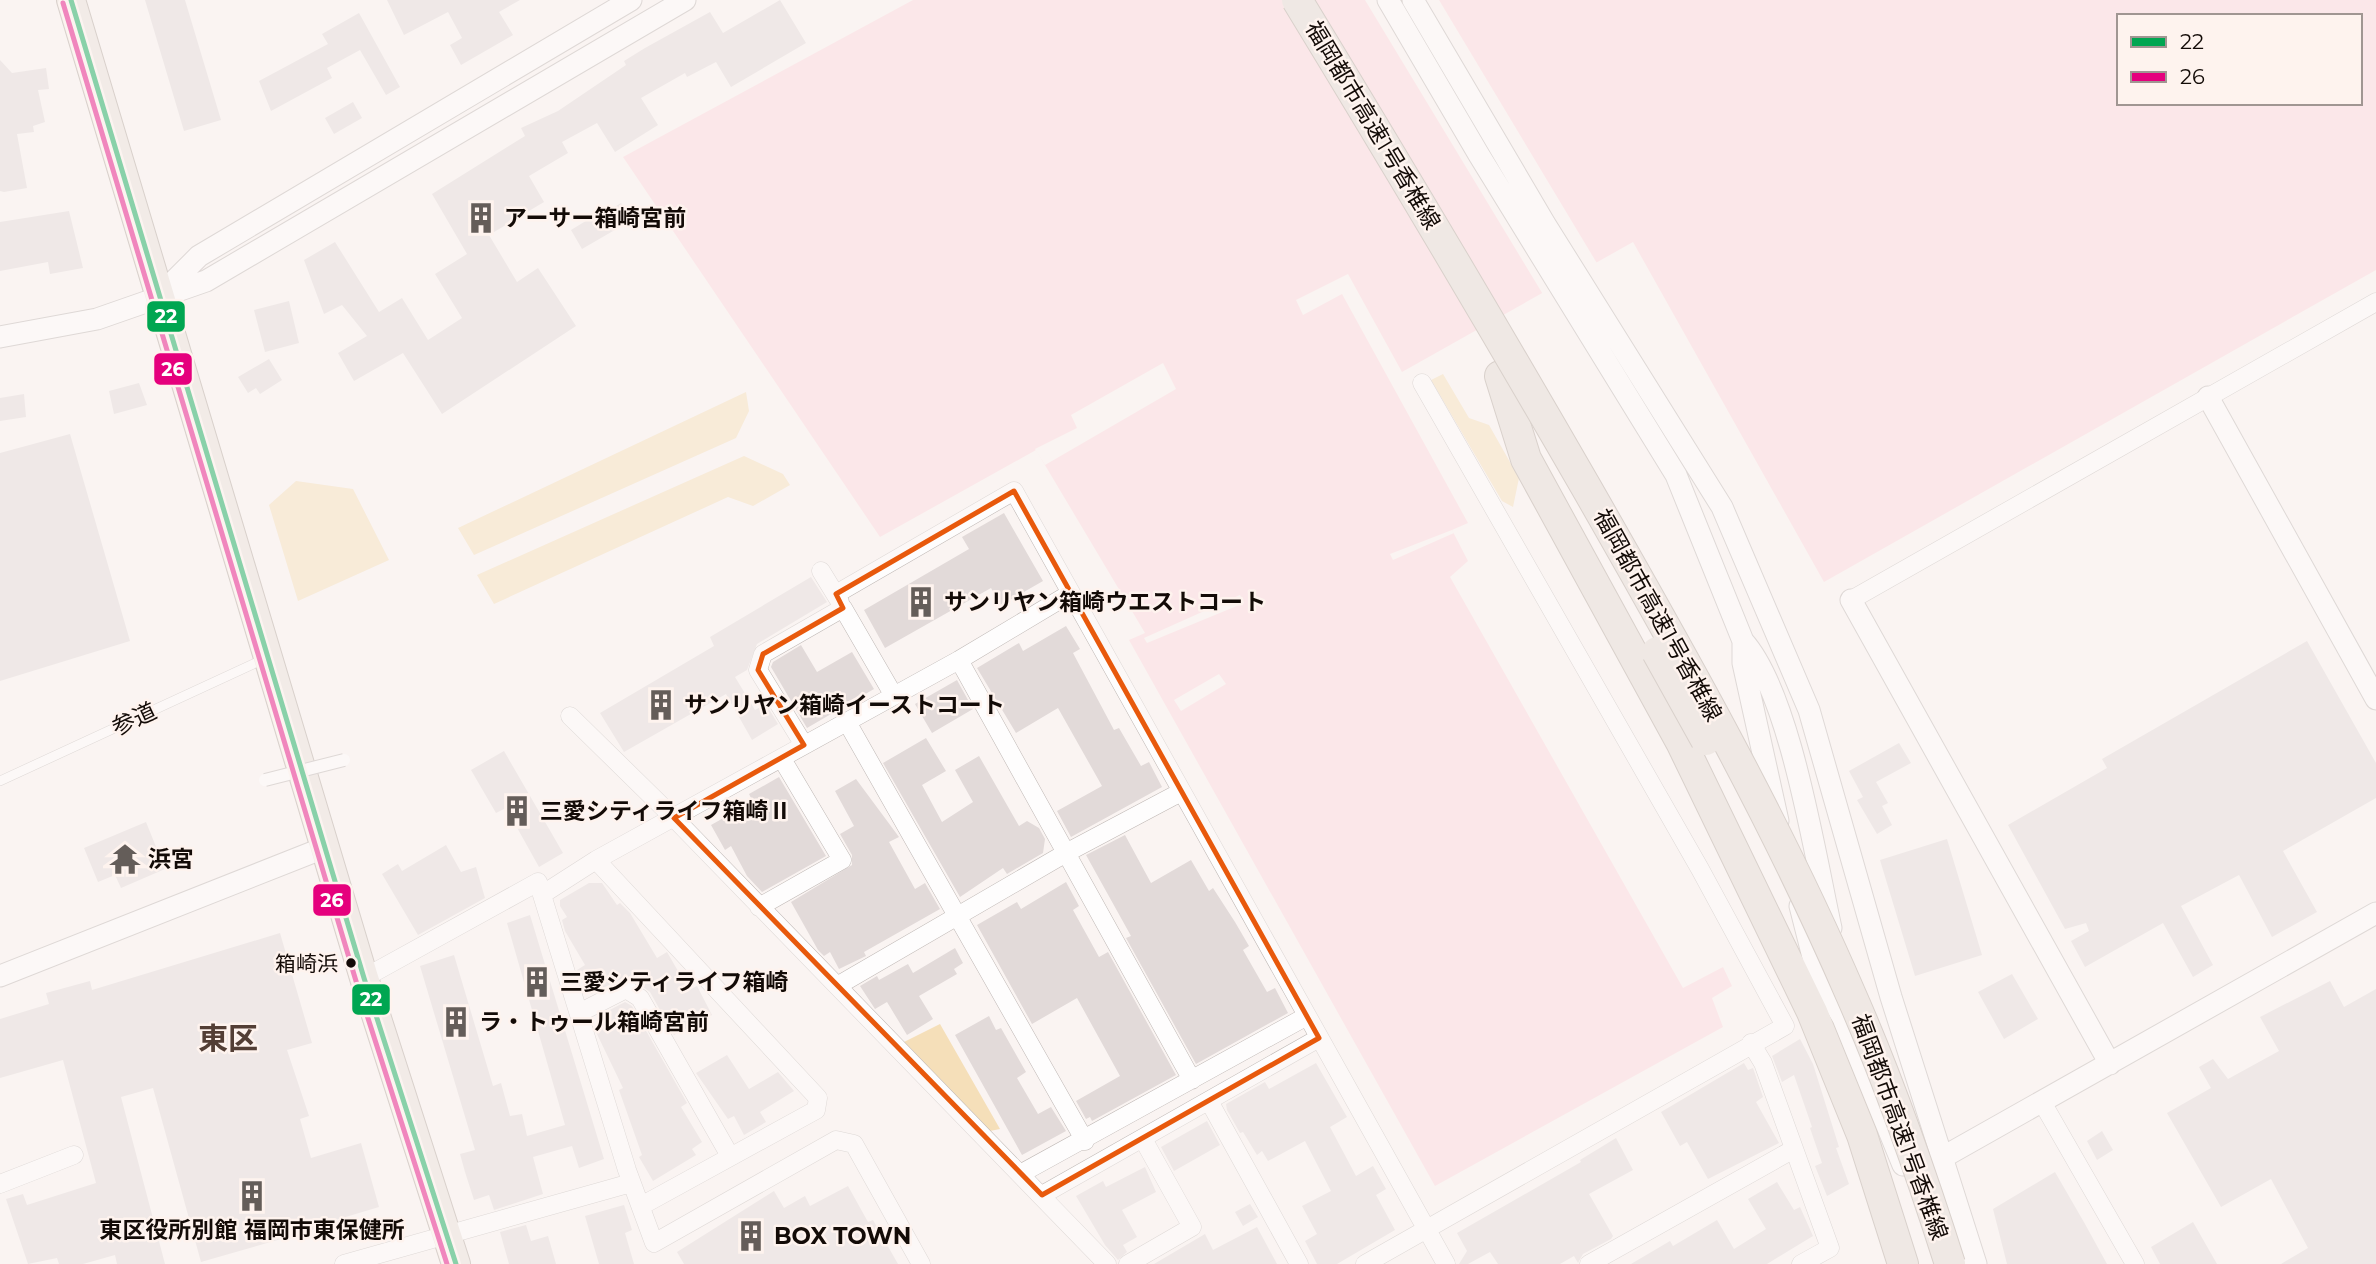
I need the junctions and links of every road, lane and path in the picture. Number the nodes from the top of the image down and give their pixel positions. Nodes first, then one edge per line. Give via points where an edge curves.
1 (71, 0) edge
2 (631, 0) edge
3 (685, 0) edge
4 (1284, 0) edge
5 (1297, 0) edge
6 (1388, 0) edge
7 (1413, 0) edge
8 (161, 294) junction
9 (2376, 302) edge
10 (0, 337) edge
11 (1500, 376) junction
12 (1422, 383) dead end
13 (2208, 397) junction
14 (821, 571) dead end
15 (1071, 593) junction
16 (1851, 600) joint
17 (839, 601) junction
18 (1743, 641) junction
19 (268, 657) junction
20 (959, 660) junction
21 (894, 696) junction
22 (2376, 699) edge
23 (570, 716) dead end
24 (847, 722) junction
25 (804, 745) junction
26 (782, 759) junction
27 (344, 760) dead end
28 (265, 780) dead end
29 (0, 781) edge
30 (1181, 792) junction
31 (674, 818) junction
32 (326, 847) junction
33 (1066, 853) junction
34 (597, 860) junction
35 (543, 894) junction
36 (759, 907) junction
37 (2376, 914) edge
38 (956, 916) junction
39 (0, 976) edge
40 (364, 978) junction
41 (836, 986) junction
42 (579, 1013) junction
43 (1307, 1016) junction
44 (1843, 1018) junction
45 (1319, 1038) junction
46 (1751, 1042) junction
47 (2110, 1064) junction
48 (1192, 1080) junction
49 (1209, 1101) junction
50 (2042, 1102) junction
51 (1143, 1139) junction
52 (1085, 1141) junction
53 (1794, 1149) junction
54 (74, 1155) dead end
55 (730, 1156) junction
56 (1943, 1158) junction
57 (1020, 1174) junction
58 (1908, 1177) junction
59 (631, 1183) junction
60 (0, 1184) edge
61 (1042, 1195) junction
62 (641, 1206) junction
63 (1425, 1229) junction
64 (447, 1233) junction
65 (344, 1264) edge
66 (456, 1264) edge
67 (921, 1264) edge
68 (1107, 1264) edge
69 (1128, 1264) edge
70 (1299, 1264) edge
71 (1365, 1264) edge
72 (1446, 1264) edge
73 (1589, 1264) edge
74 (1801, 1264) edge
75 (1903, 1264) edge
76 (1930, 1264) edge
77 (1938, 1264) edge
78 (1950, 1264) edge
79 (1976, 1264) edge
80 (2134, 1264) edge

1 - 8 highway
2 - 8 street via 199,256
3 - 8 street via 206,281
4 - 11 highway, 福岡都市高速1号香椎線
5 - 78 highway, 福岡都市高速1号香椎線, bridge via 1515,364 1702,690 1853,998 1919,1167
6 - 18 street via 1676,475
7 - 56 street via 1545,224 1722,507 1809,710 1891,997
8 - 10 street via 97,319
8 - 19 highway
9 - 13 street
11 - 75 highway via 1526,459 1681,742 1812,1012 1862,1135
11 - 76 highway, 福岡都市高速1号香椎線, bridge via 1660,656 1784,888 1886,1128
12 - 46 street via 1693,856 1784,1026
13 - 16 street
13 - 22 street
14 - 17 street
15 - 17 street via 1014,491
15 - 20 street
15 - 30 street
16 - 47 street
17 - 21 street
17 - 25 street via 763,654 758,670
18 - 44 street via 1776,814 1817,973
18 - 44 street via 1758,658 1784,727 1838,960
19 - 29 lane, 参道
19 - 32 highway
20 - 21 street
20 - 33 street
21 - 24 street
23 - 31 street
24 - 25 street
24 - 38 street
25 - 26 street
26 - 31 street
26 - 36 street via 842,860
27 - 28 street, bridge
30 - 33 street
30 - 43 street
31 - 34 street
31 - 36 street
32 - 39 street
32 - 40 highway
33 - 38 street
33 - 48 street
34 - 35 street
34 - 55 street via 818,1098 816,1110
35 - 40 street via 538,882
35 - 42 street
36 - 41 street
37 - 47 street
38 - 41 street
38 - 52 street
40 - 64 highway
41 - 57 street
42 - 55 street via 626,989 640,998
42 - 59 street
43 - 45 street
43 - 48 street
44 - 58 street
45 - 49 street
45 - 63 street
46 - 53 street
46 - 63 street
47 - 50 street
48 - 52 street
49 - 51 street
49 - 70 street
50 - 56 street
50 - 80 street
51 - 61 street
51 - 69 street via 1192,1227
52 - 57 street
53 - 73 street
53 - 74 street via 1830,1248
54 - 60 street
55 - 62 street
56 - 58 street
56 - 79 street
57 - 61 street
58 - 77 street
59 - 62 street
59 - 64 street
61 - 68 street
62 - 67 street via 654,1244 836,1140 854,1144
63 - 71 street
63 - 72 street
64 - 65 street
64 - 66 highway

